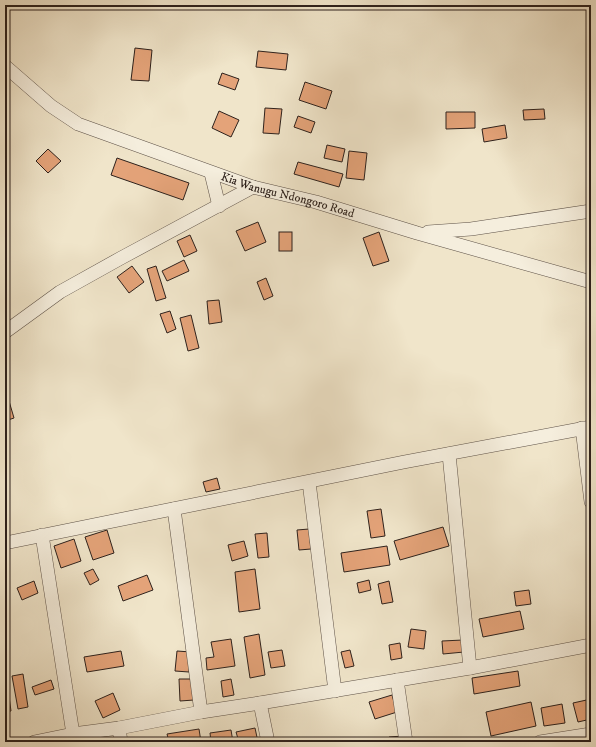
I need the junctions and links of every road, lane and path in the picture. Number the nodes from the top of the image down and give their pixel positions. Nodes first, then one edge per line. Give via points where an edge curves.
1 (5, 66) edge
2 (211, 173) junction
3 (253, 187) junction
4 (218, 206) junction
5 (591, 211) edge
6 (470, 229) junction
7 (417, 233) junction
8 (470, 248) junction
9 (591, 282) edge
10 (5, 332) edge
11 (587, 428) edge
12 (449, 454) junction
13 (309, 482) junction
14 (591, 502) edge
15 (174, 509) junction
16 (42, 535) junction
17 (5, 543) edge
18 (591, 645) edge
19 (470, 668) junction
20 (397, 680) junction
21 (335, 690) junction
22 (260, 703) junction
23 (201, 712) junction
24 (119, 728) junction
25 (73, 734) junction
26 (591, 734) edge
27 (34, 742) edge
28 (121, 742) edge
29 (268, 742) edge
30 (406, 742) edge
31 (540, 742) edge

1 - 2 street, Kia Wanugu Ndongoro Road via 52,106 78,124
2 - 3 street, Kia Wanugu Ndongoro Road
2 - 4 street
3 - 4 street
3 - 7 street, Kia Wanugu Ndongoro Road via 316,202
4 - 10 street via 60,292
5 - 6 street
6 - 7 street
6 - 8 street
7 - 8 street, Kia Wanugu Ndongoro Road
8 - 9 street, Kia Wanugu Ndongoro Road
11 - 12 street
11 - 14 street
12 - 13 street
12 - 19 street
13 - 15 street
13 - 21 street
15 - 16 street
15 - 23 street
16 - 17 street
16 - 25 street
18 - 19 street
19 - 20 street
20 - 21 street
20 - 30 street
21 - 22 street
22 - 23 street
22 - 29 street
23 - 24 street
24 - 25 street
24 - 28 street
25 - 27 street
26 - 31 street

